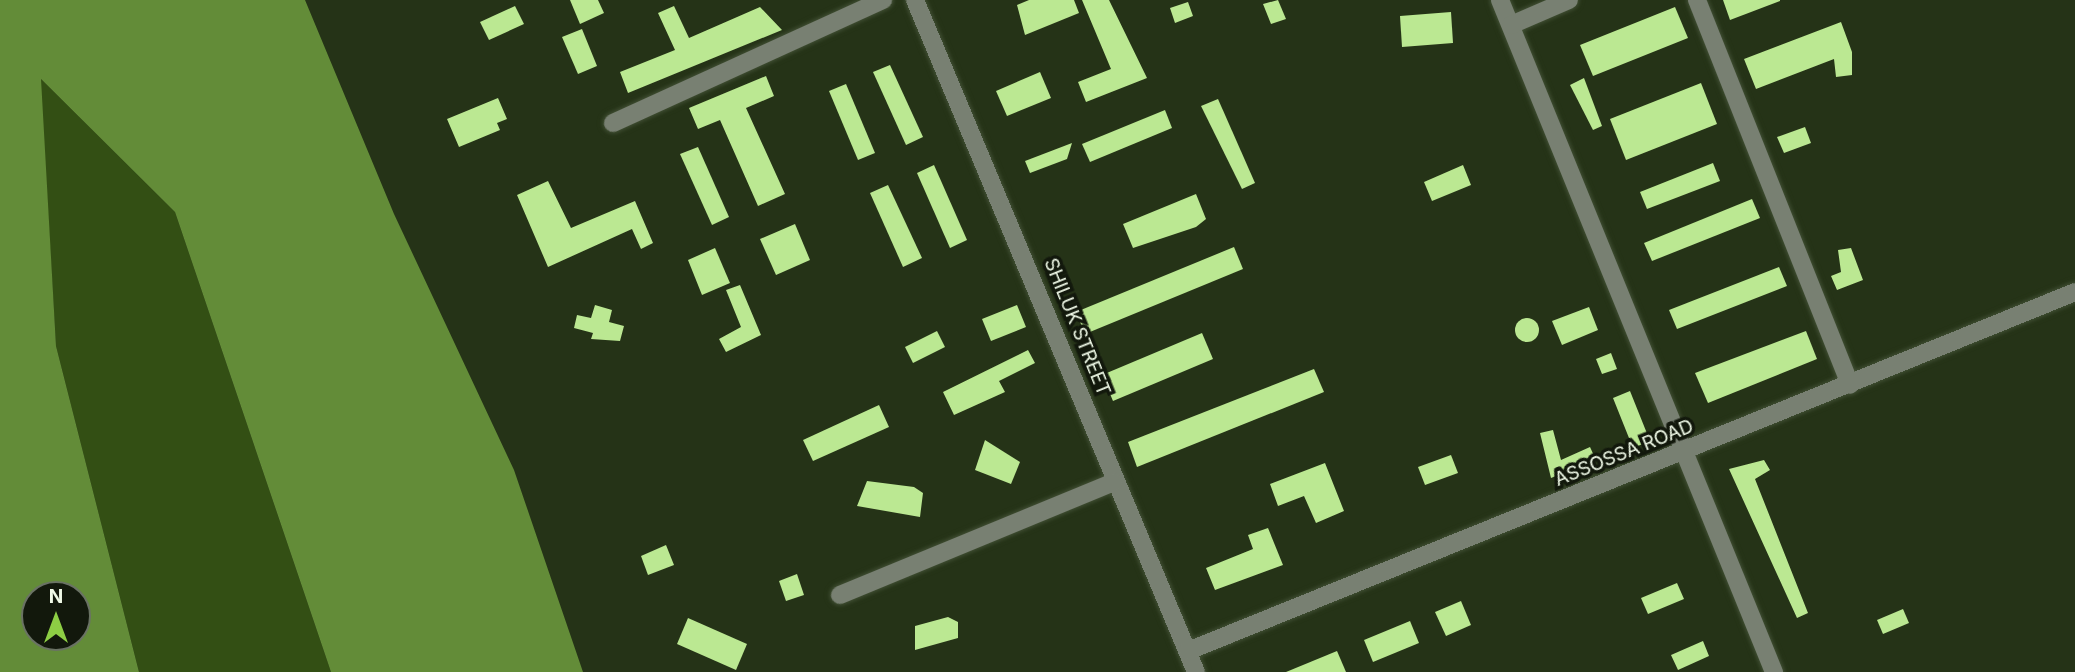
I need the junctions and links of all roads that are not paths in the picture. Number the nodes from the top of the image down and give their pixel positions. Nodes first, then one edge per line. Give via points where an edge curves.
1 (883, 0) edge
2 (915, 0) edge
3 (1500, 0) edge
4 (1569, 0) edge
5 (1697, 0) edge
6 (1511, 25) junction
7 (613, 123) dead end
8 (2075, 292) edge
9 (1850, 385) junction
10 (1681, 453) junction
11 (1114, 482) junction
12 (840, 595) dead end
13 (1188, 651) junction
14 (1196, 672) edge
15 (1774, 672) edge

1 - 7 street
2 - 11 street, SHILUK STREET via 1059,333
3 - 6 street
4 - 6 street
5 - 9 street
6 - 10 street
8 - 9 street, ASSOSSA ROAD
9 - 10 street, ASSOSSA ROAD
10 - 13 street, ASSOSSA ROAD
10 - 15 street
11 - 12 street
11 - 13 street, SHILUK STREET
13 - 14 street, SHILUK STREET

